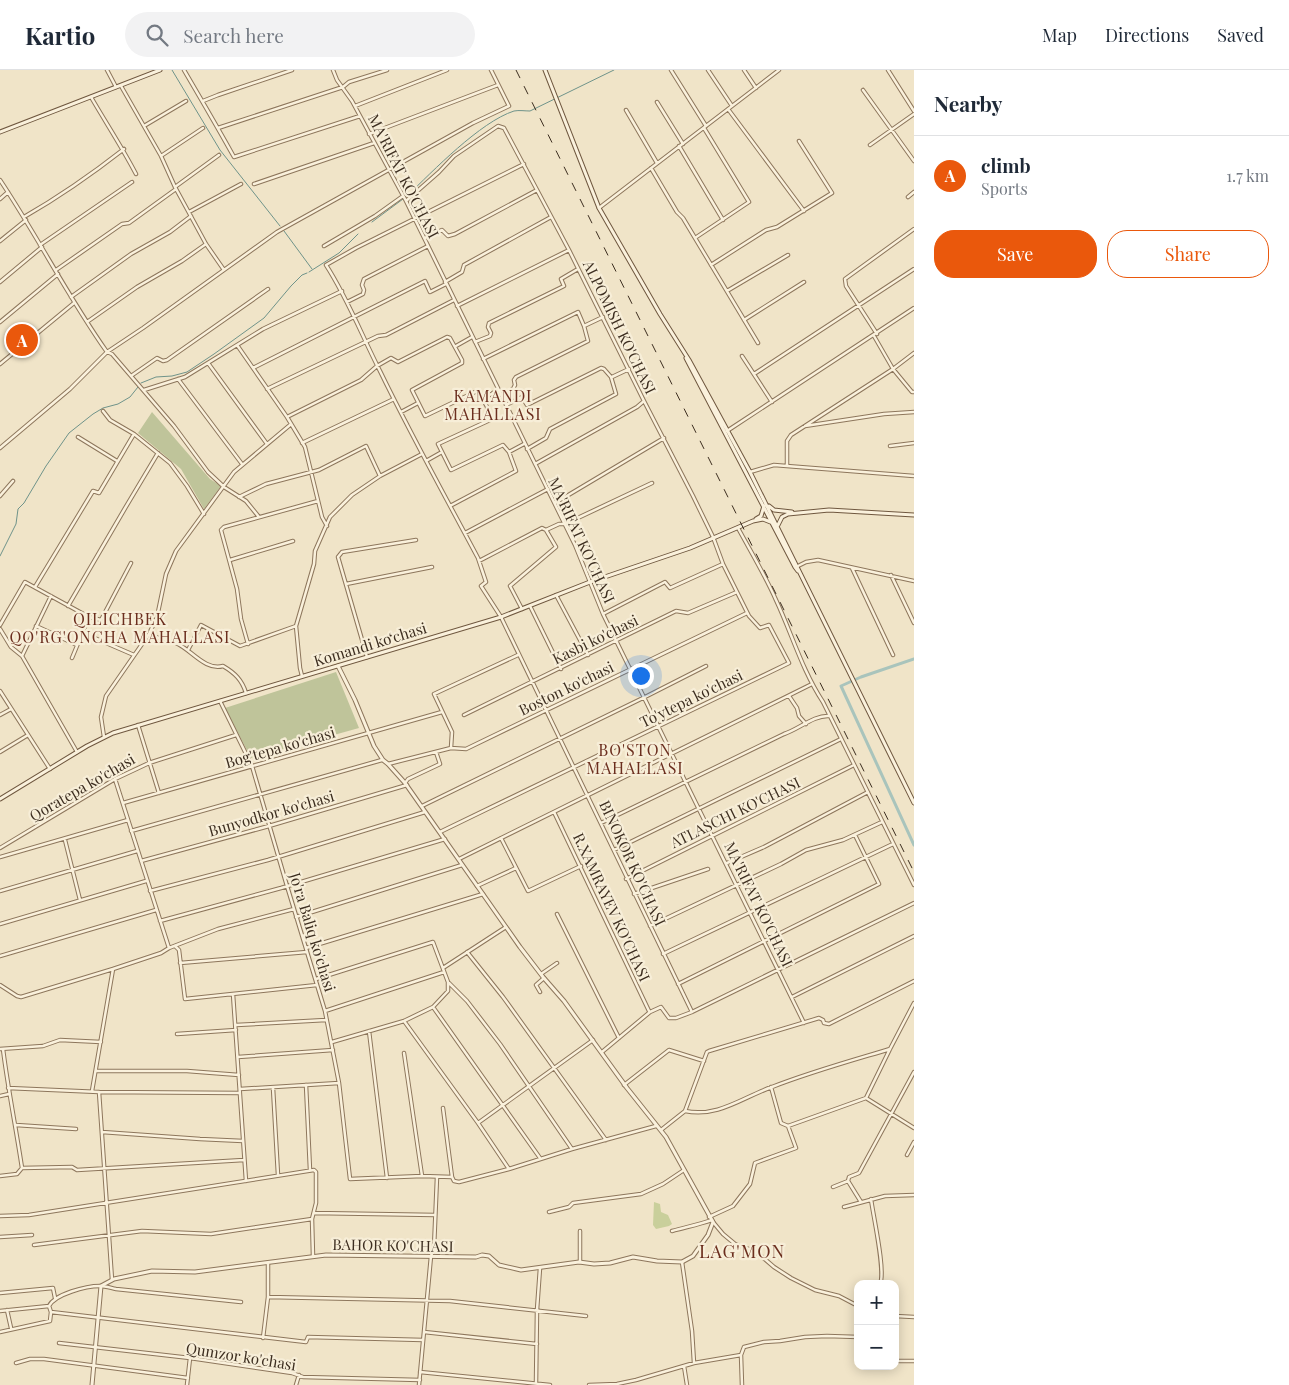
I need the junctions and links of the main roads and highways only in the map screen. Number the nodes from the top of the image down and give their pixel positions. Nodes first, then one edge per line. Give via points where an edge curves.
1 (160, 70) edge
2 (545, 70) edge
3 (0, 132) edge
4 (686, 358) junction
5 (765, 504) junction
6 (802, 512) junction
7 (914, 515) edge
8 (753, 521) junction
9 (773, 523) junction
10 (778, 526) junction
11 (798, 568) junction
12 (338, 666) junction
13 (0, 800) edge
14 (914, 803) edge
15 (92, 1385) edge

1 - 3 main road
2 - 4 main road via 599,208
4 - 5 main road
4 - 5 main road
5 - 6 main road via 783,512
5 - 8 main road via 761,516
5 - 9 main road
5 - 10 main road
6 - 7 main road via 829,510
6 - 10 main road via 782,517
8 - 9 main road, Komandi ko‘chasi via 763,519
8 - 12 main road, Komandi ko‘chasi via 679,552 501,617
9 - 11 main road
10 - 11 main road
11 - 14 main road
12 - 13 main road, Komandi ko‘chasi via 104,737
12 - 15 main road, BAHOR KO'CHASI via 383,760 406,784 540,974 666,1137 711,1220 708,1235 693,1256 682,1262 632,1257 610,1263 580,1262 521,1270 499,1265 489,1256 482,1255 476,1258 313,1256 195,1272 152,1271 112,1280 101,1286

